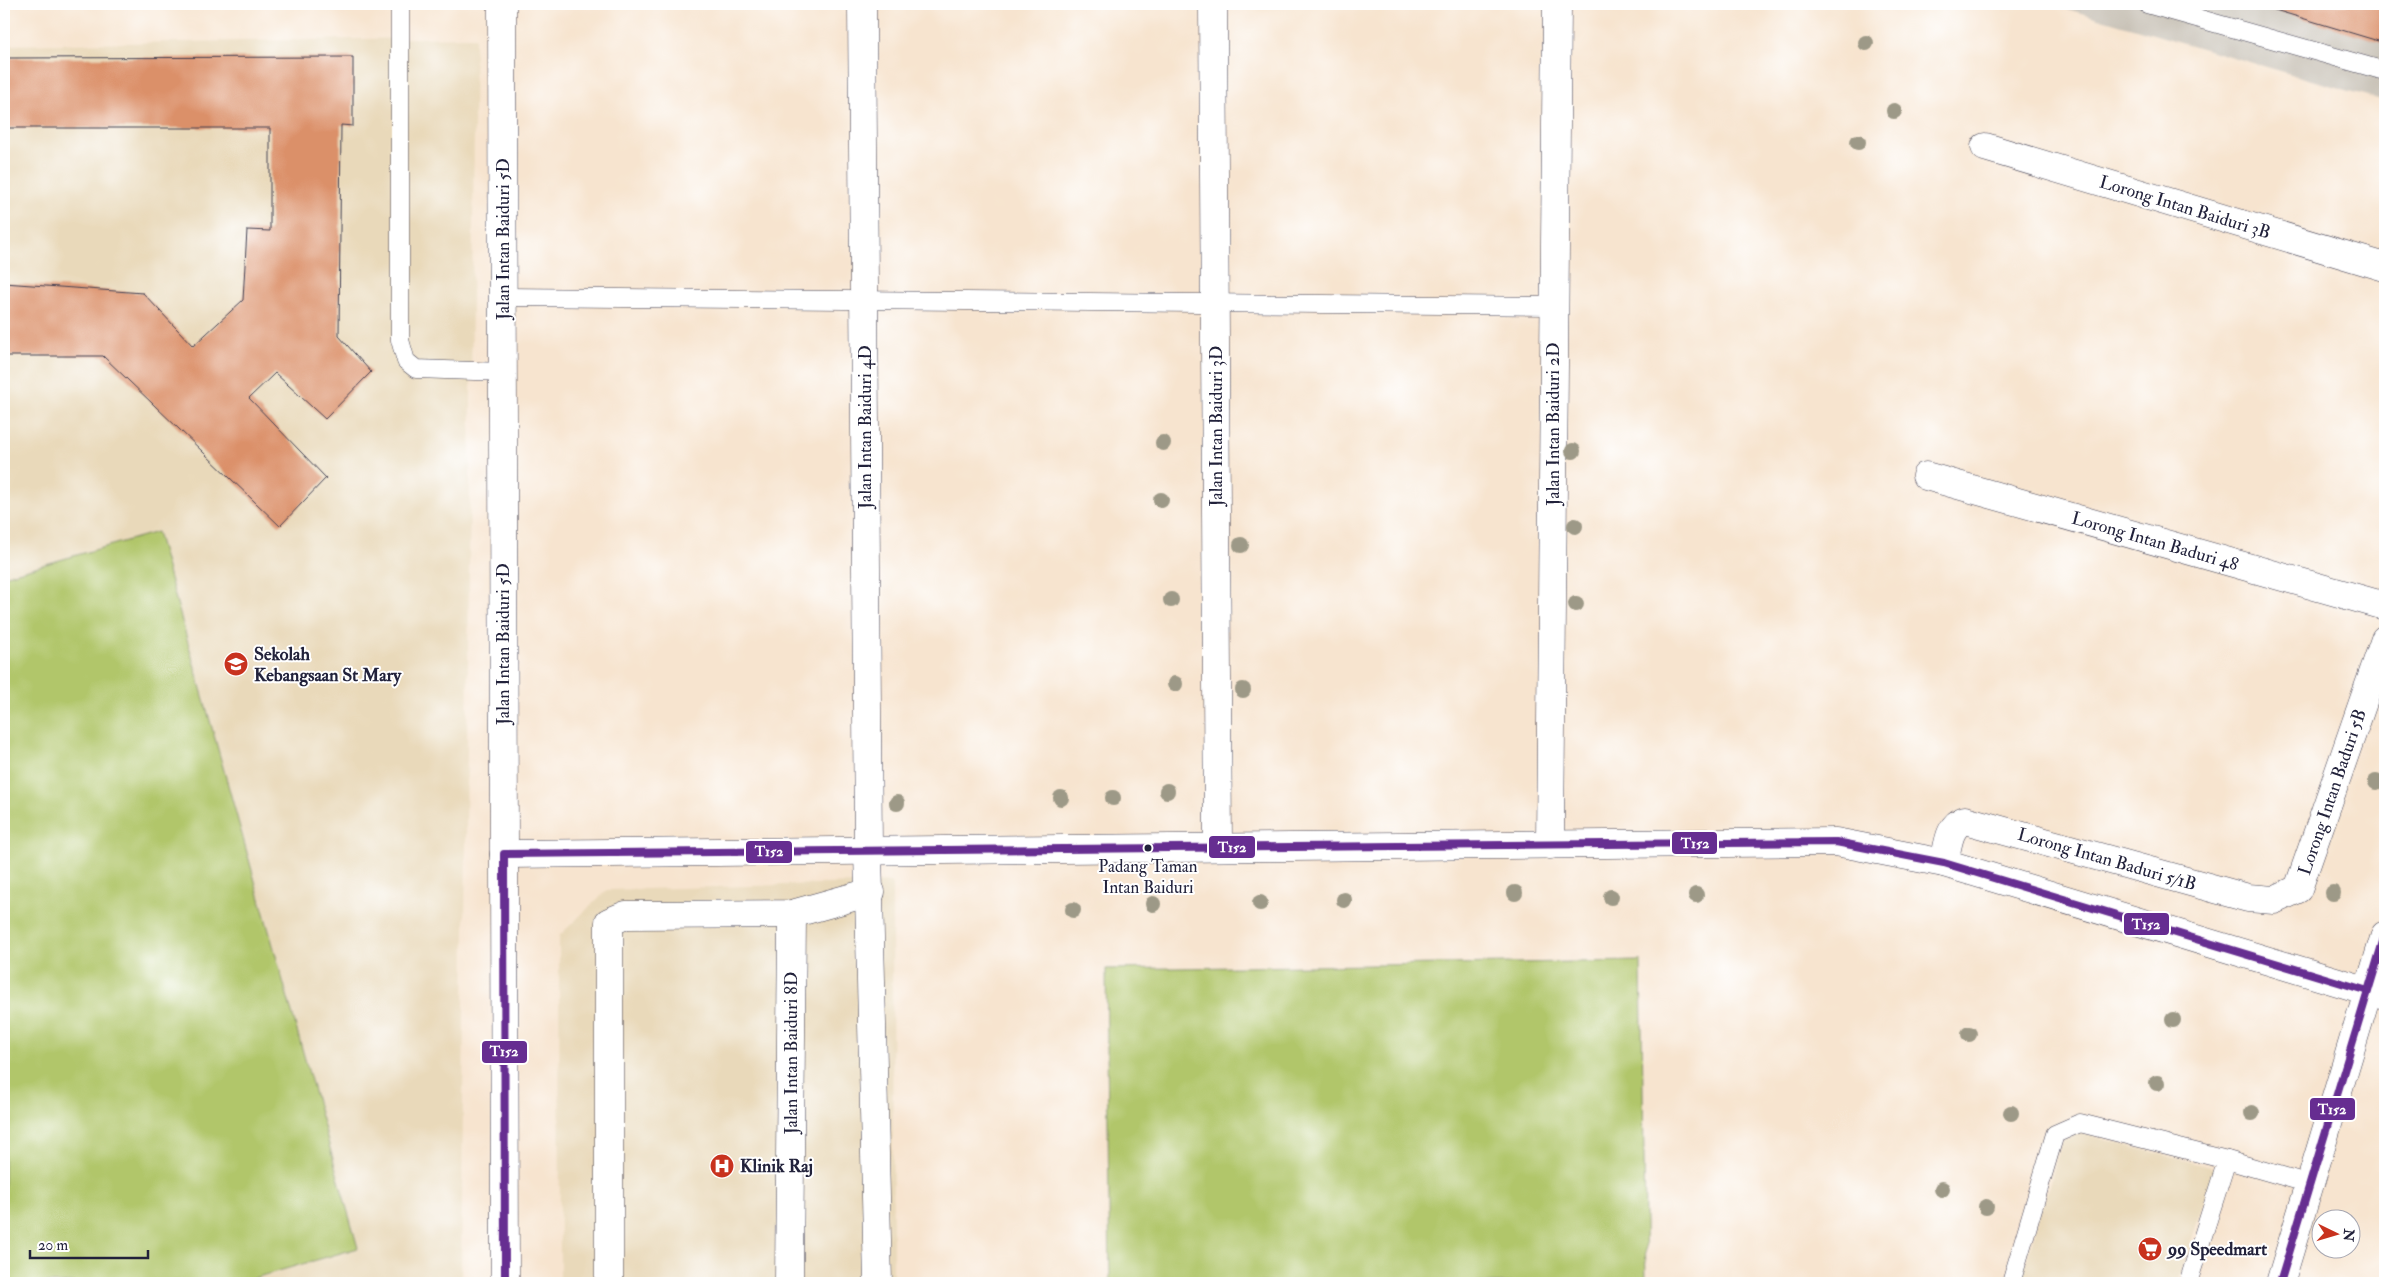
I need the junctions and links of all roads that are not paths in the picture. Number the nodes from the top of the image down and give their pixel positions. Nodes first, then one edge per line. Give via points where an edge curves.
1 (400, 4) edge
2 (502, 4) edge
3 (862, 4) edge
4 (1213, 4) edge
5 (1557, 4) edge
6 (2146, 4) edge
7 (2385, 71) edge
8 (1985, 148) dead end
9 (2385, 267) edge
10 (503, 297) junction
11 (864, 300) junction
12 (1215, 303) junction
13 (1554, 306) junction
14 (503, 372) junction
15 (1926, 476) dead end
16 (2385, 606) edge
17 (2385, 639) edge
18 (1550, 845) junction
19 (1218, 847) junction
20 (868, 851) junction
21 (504, 854) junction
22 (1944, 863) junction
23 (2298, 889) joint
24 (871, 892) junction
25 (792, 914) junction
26 (2385, 935) edge
27 (2377, 994) edge
28 (2227, 1160) junction
29 (2310, 1184) junction
30 (505, 1283) edge
31 (609, 1283) edge
32 (789, 1283) edge
33 (878, 1283) edge
34 (2011, 1283) edge
35 (2188, 1283) edge
36 (2280, 1283) edge

1 - 14 lane via 400,340 406,361 416,369
2 - 10 street, Jalan Intan Baiduri 5D
3 - 11 street, Jalan Intan Baiduri 4D
4 - 12 street, Jalan Intan Baiduri 3D
5 - 13 street, Jalan Intan Baiduri 2D
6 - 7 lane
8 - 9 street, Lorong Intan Baiduri 3B
10 - 11 lane
10 - 14 street, Jalan Intan Baiduri 5D
11 - 12 lane
11 - 20 street, Jalan Intan Baiduri 4D
12 - 13 lane
12 - 19 street, Jalan Intan Baiduri 3D
13 - 18 street, Jalan Intan Baiduri 2D
14 - 21 street, Jalan Intan Baiduri 5D
15 - 16 street, Lorong Intan Baduri 48
17 - 23 street, Lorong Intan Baduri 5B
18 - 19 street
18 - 22 street via 1836,842
19 - 20 street
20 - 21 street
20 - 24 street, Jalan Intan Baiduri 4D
21 - 30 street, Jalan Intan Baiduri 5D
22 - 23 street, Lorong Intan Baduri 5/1B via 1952,830 1957,822 1965,820 2248,898 2274,900
22 - 27 street
24 - 25 street
24 - 33 street, Jalan Intan Baiduri 4D
25 - 31 street via 626,915 609,922
25 - 32 street, Jalan Intan Baiduri 8D
26 - 27 street
27 - 29 street
28 - 29 lane
28 - 34 lane via 2080,1123 2054,1134
28 - 35 lane
29 - 36 street

